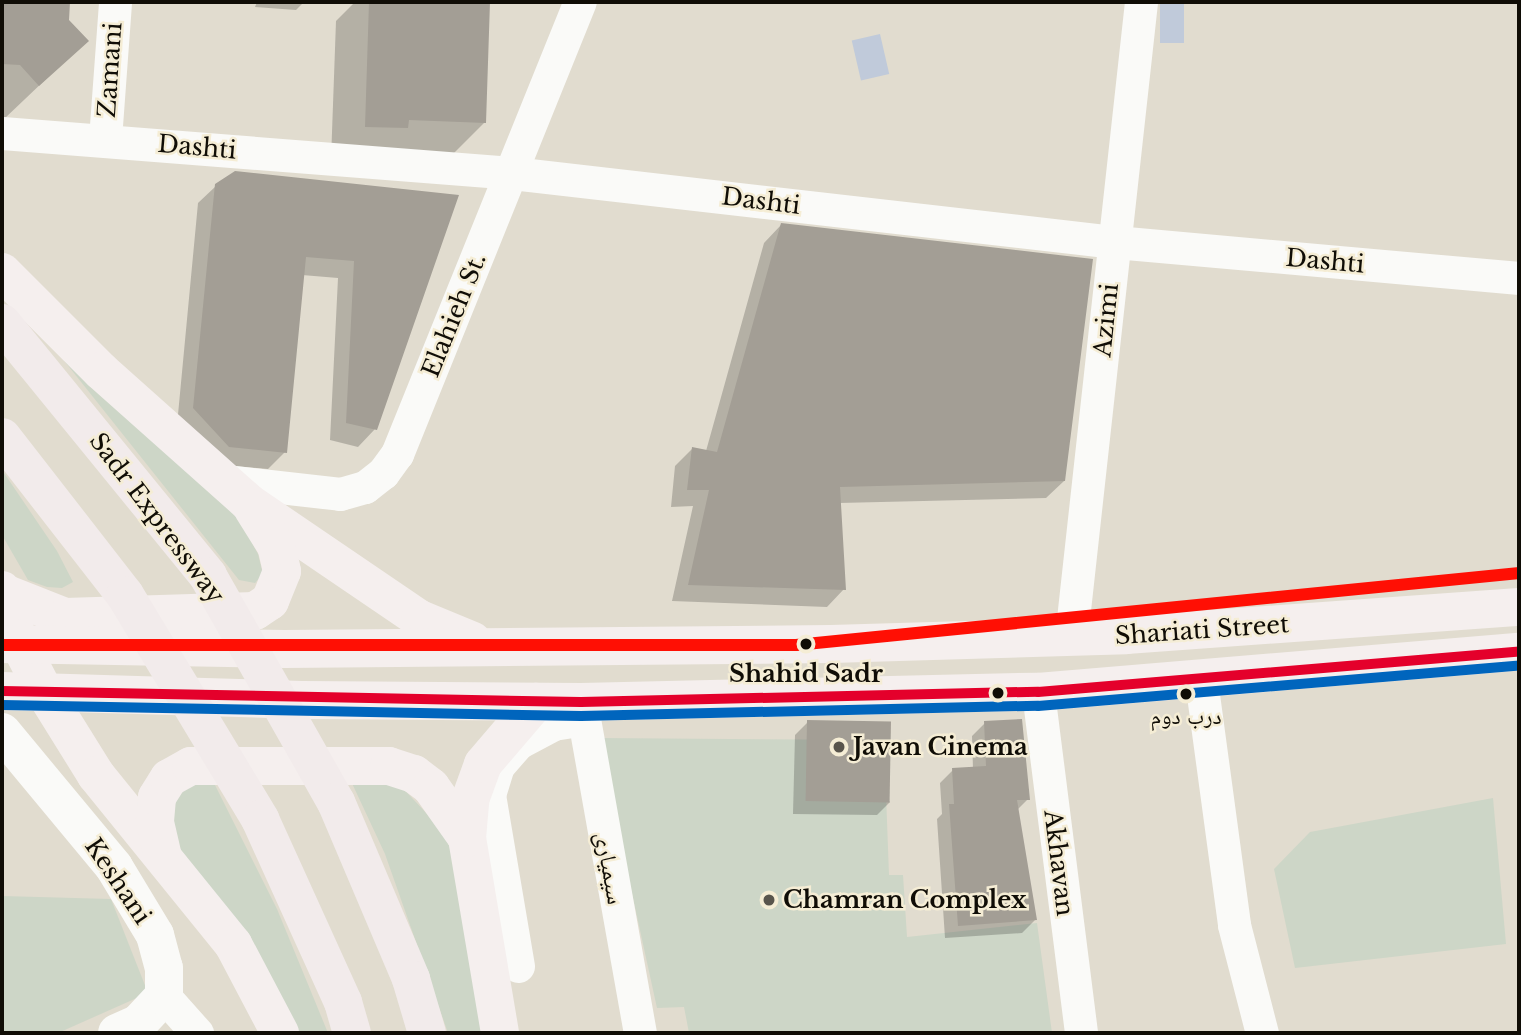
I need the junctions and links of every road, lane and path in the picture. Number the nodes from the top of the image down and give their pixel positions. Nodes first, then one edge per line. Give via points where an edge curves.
1 (115, 2) edge
2 (580, 2) edge
3 (1141, 2) edge
4 (2, 133) edge
5 (105, 139) junction
6 (512, 173) junction
7 (1115, 242) junction
8 (2, 272) edge
9 (1519, 278) edge
10 (2, 323) edge
11 (2, 341) edge
12 (2, 438) edge
13 (2, 451) edge
14 (237, 492) junction
15 (3, 592) edge
16 (1519, 607) edge
17 (1071, 637) junction
18 (11, 645) edge
19 (487, 648) junction
20 (1519, 652) edge
21 (1201, 680) junction
22 (2, 691) edge
23 (1038, 692) junction
24 (45, 693) junction
25 (536, 702) junction
26 (582, 710) junction
27 (2, 732) edge
28 (467, 838) junction
29 (163, 857) junction
30 (518, 966) dead end
31 (164, 996) junction
32 (117, 1033) edge
33 (197, 1033) edge
34 (280, 1033) edge
35 (341, 1033) edge
36 (352, 1033) edge
37 (418, 1033) edge
38 (427, 1033) edge
39 (500, 1033) edge
40 (640, 1033) edge
41 (1081, 1033) edge
42 (1262, 1033) edge

1 - 5 street, Zamani
2 - 6 street, Elahieh St.
3 - 7 street, Azimi
4 - 5 street, Dashti
5 - 6 street, Dashti
6 - 7 street, Dashti
6 - 14 street, Elahieh St. via 397,454 383,473 365,487 340,494
7 - 9 street, Dashti
7 - 17 street, Azimi
8 - 14 main road via 101,370
10 - 38 highway, Sadr Expressway via 208,576 336,802 411,979
11 - 37 highway via 60,403 200,580 328,807 402,982
12 - 36 highway via 124,595 260,819 343,1002
13 - 35 highway via 115,595 332,1005
14 - 15 main road via 276,546 282,571 270,601 255,611 65,617
14 - 19 main road via 420,619
15 - 18 main road
16 - 17 main road, Shariati Street
17 - 19 main road, Shariati Street
18 - 19 main road, Shariati Street
18 - 24 main road
20 - 21 main road, Shariati Street
21 - 23 main road, Shariati Street
21 - 42 street via 1234,925
22 - 24 main road, Shariati Street
23 - 26 main road, Shariati Street
23 - 41 street, Akhavan
24 - 25 main road, Shariati Street
24 - 29 main road via 96,775
25 - 26 main road, Shariati Street
25 - 28 main road via 483,764 470,800
26 - 30 street via 518,743 498,766 489,796
26 - 40 street, سیمیاری
27 - 31 street, Keshani via 114,867 155,934 164,968
28 - 29 main road via 431,787 414,774 389,766 191,766 169,778 157,797 155,821
28 - 39 main road
29 - 34 main road via 233,944
31 - 32 street via 139,1023
31 - 33 street

